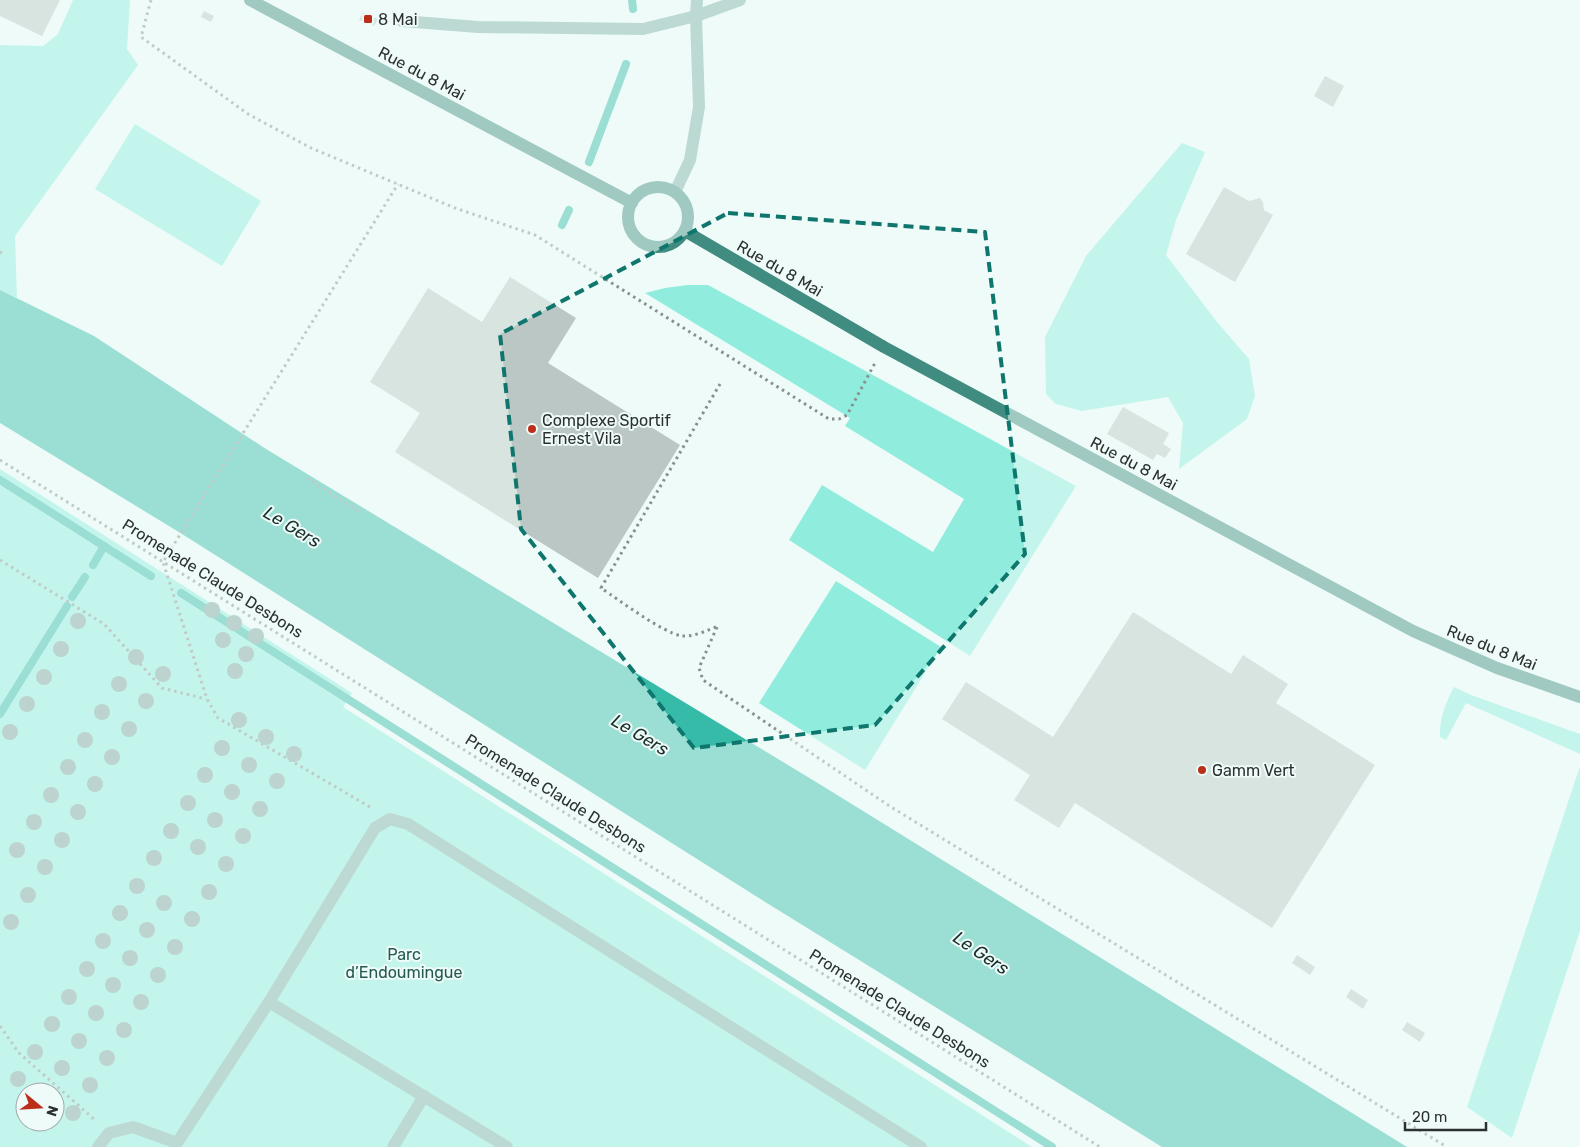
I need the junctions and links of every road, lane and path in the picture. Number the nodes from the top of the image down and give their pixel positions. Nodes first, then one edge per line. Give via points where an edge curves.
1 (151, 0) edge
2 (250, 0) edge
3 (697, 0) edge
4 (740, 0) edge
5 (696, 16) junction
6 (402, 21) dead end
7 (398, 184) junction
8 (675, 192) junction
9 (632, 203) junction
10 (685, 232) junction
11 (884, 347) junction
12 (720, 384) dead end
13 (0, 460) edge
14 (307, 478) dead end
15 (360, 512) dead end
16 (0, 560) edge
17 (163, 562) junction
18 (1580, 696) edge
19 (207, 699) junction
20 (390, 819) junction
21 (269, 1002) junction
22 (0, 1026) edge
23 (424, 1096) junction
24 (109, 1133) junction
25 (178, 1146) edge
26 (98, 1147) edge
27 (393, 1147) edge
28 (507, 1147) edge
29 (921, 1147) edge
30 (1100, 1147) edge
31 (1447, 1147) edge

1 - 7 path via 141,37 256,118 311,148
2 - 9 street, Rue du 8 Mai
3 - 5 street
4 - 5 street
5 - 6 street via 643,29 478,27
5 - 8 street via 699,107 690,160
7 - 11 path via 455,208 535,235 829,419 847,416
7 - 17 path
8 - 9 street via 651,187
8 - 10 street via 687,206
9 - 10 street via 628,221 631,230 644,244 663,247 680,239
10 - 11 street, Rue du 8 Mai
11 - 18 street, Rue du 8 Mai via 1413,631 1497,668
12 - 31 path via 601,588 663,629 682,636 717,627 699,668 703,680 892,807
13 - 17 path, Promenade Claude Desbons
14 - 15 path
16 - 19 path via 104,624 162,688
17 - 19 path
17 - 30 path, Promenade Claude Desbons
19 - 20 path via 218,718 233,728
20 - 21 street via 375,828
20 - 29 street via 408,824
21 - 23 street
21 - 25 street
22 - 24 path via 19,1053
23 - 27 street
23 - 28 street
24 - 25 street via 132,1127
24 - 26 street

